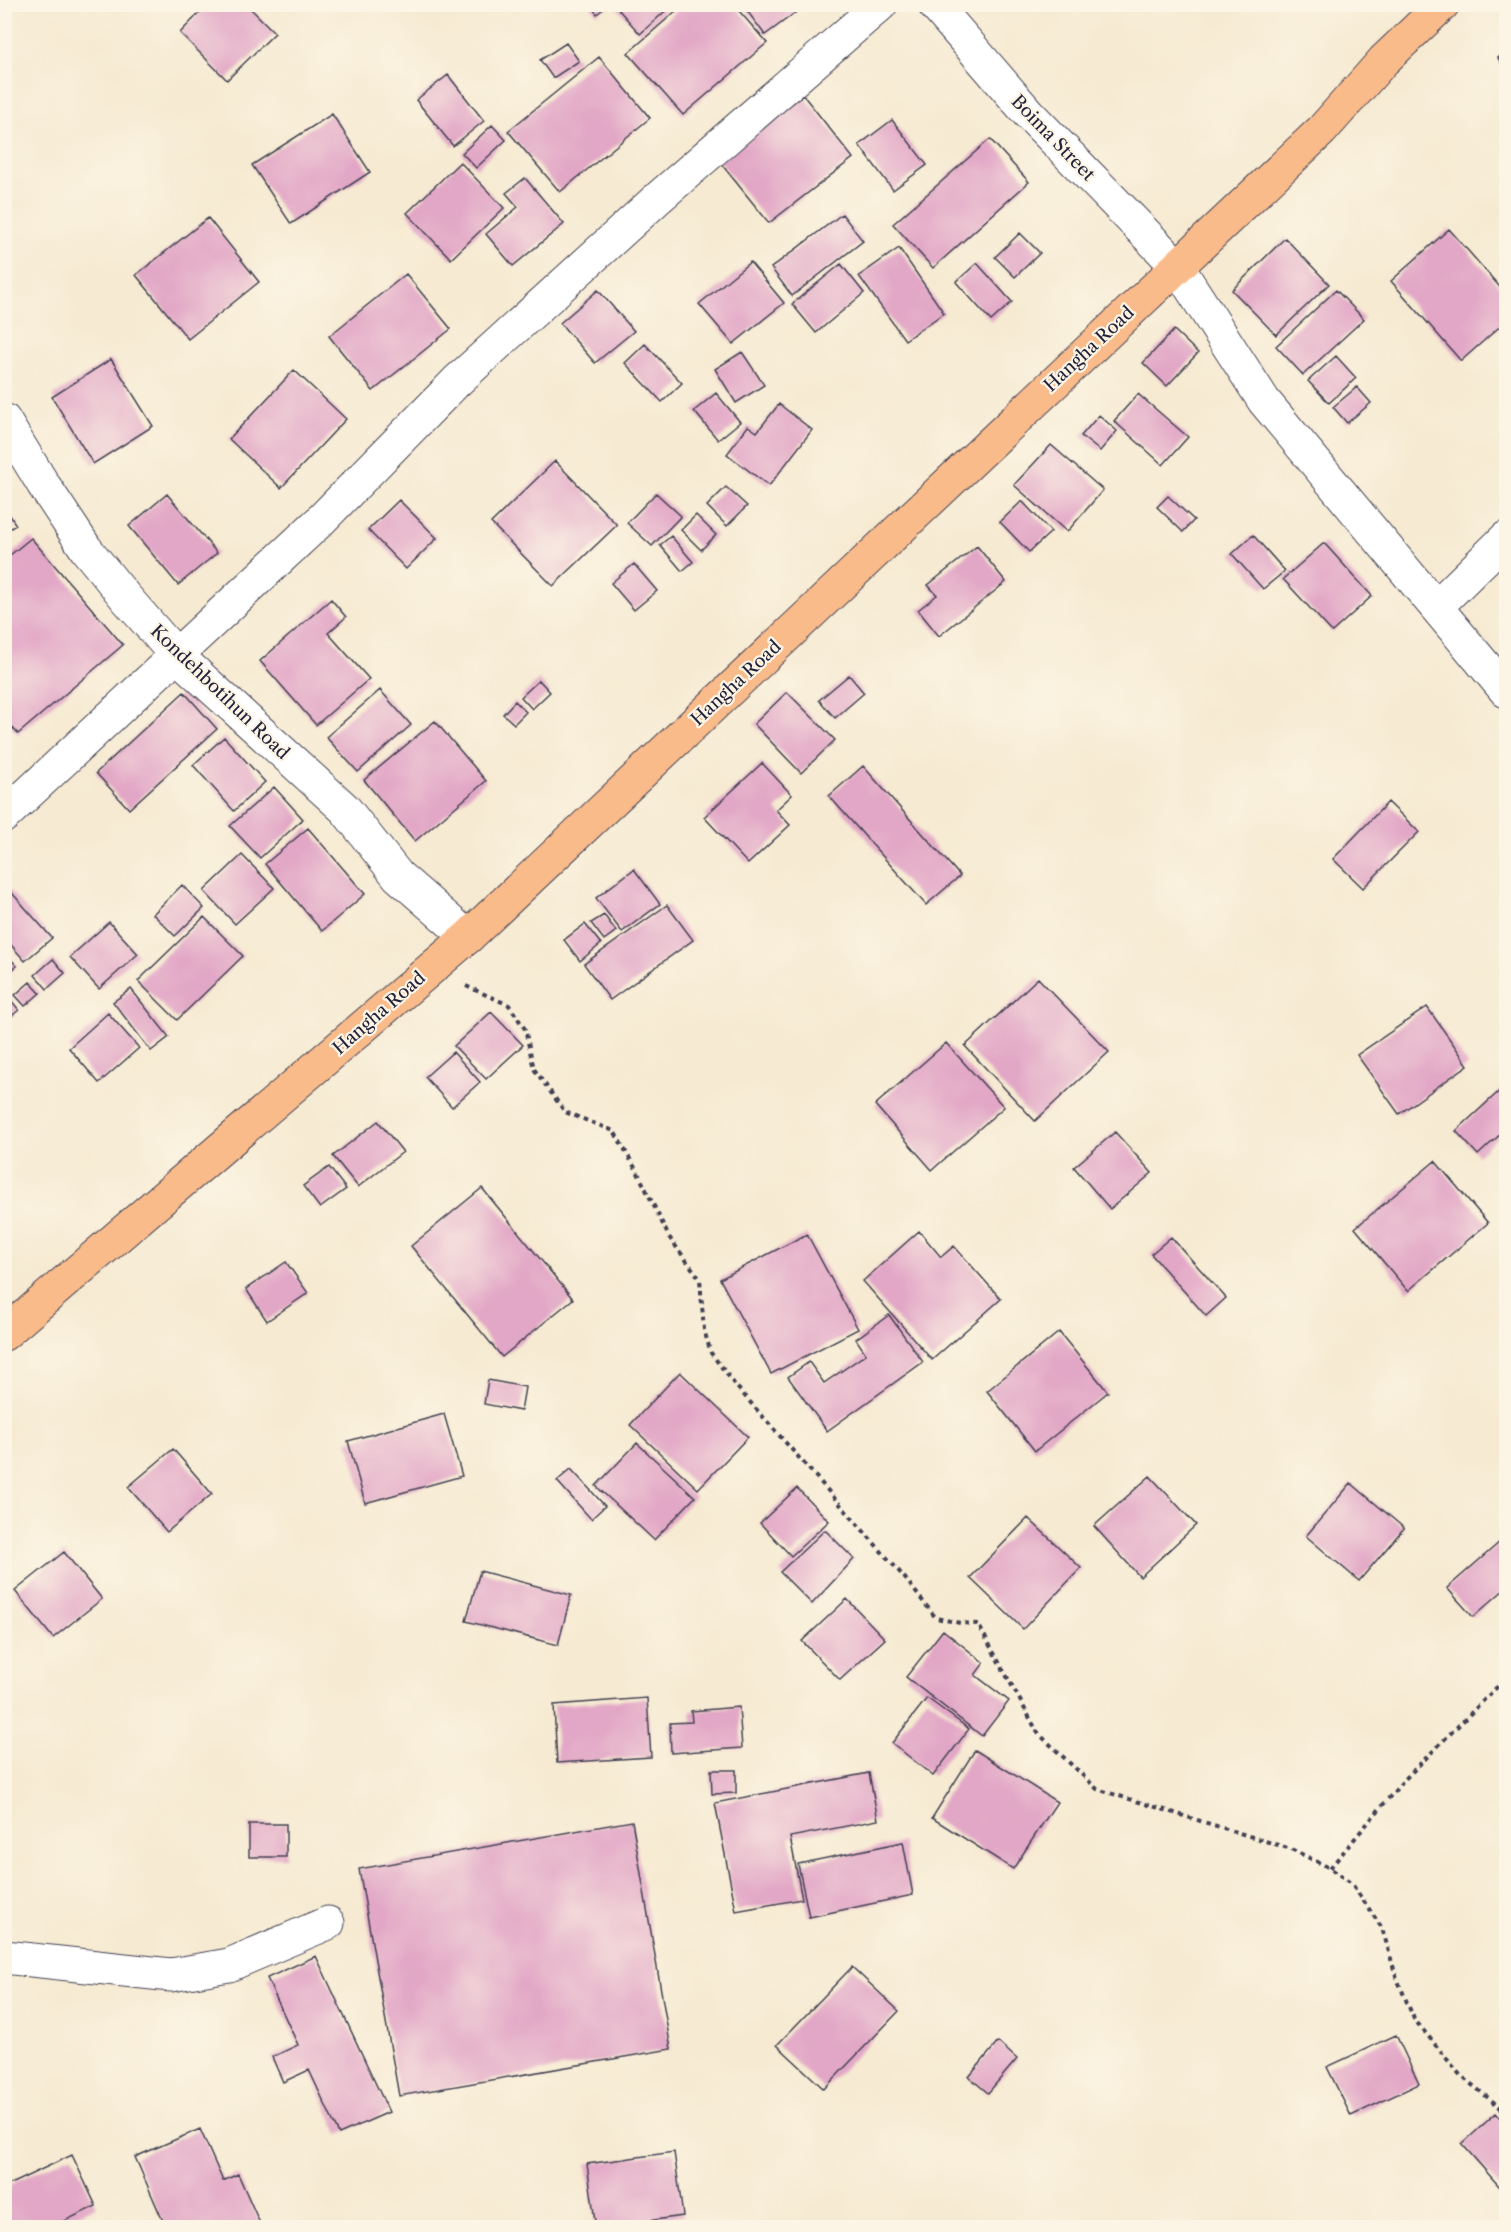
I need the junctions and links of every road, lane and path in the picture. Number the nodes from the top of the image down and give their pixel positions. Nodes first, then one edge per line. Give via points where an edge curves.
1 (881, 4) edge
2 (934, 4) edge
3 (1443, 4) edge
4 (1177, 266) junction
5 (4, 420) edge
6 (1506, 538) edge
7 (1437, 606) junction
8 (176, 655) junction
9 (1506, 691) edge
10 (4, 816) edge
11 (468, 937) junction
12 (429, 970) junction
13 (4, 1334) edge
14 (1506, 1678) edge
15 (1330, 1868) junction
16 (328, 1923) dead end
17 (4, 1957) edge
18 (1506, 2112) edge

1 - 8 street via 657,199 457,381 319,522
2 - 4 street, Boima Street via 1028,113
3 - 4 highway, Hangha Road via 1384,60 1322,129
4 - 7 street, Boima Street via 1264,401
4 - 11 highway, Hangha Road
5 - 8 street, Kondehbotihun Road via 86,549
6 - 7 street
7 - 9 street, Boima Street
8 - 10 street
8 - 11 street, Kondehbotihun Road via 345,809 398,876
11 - 12 highway, Hangha Road
12 - 13 highway, Hangha Road
12 - 15 path via 509,1005 525,1029 534,1070 565,1112 614,1131 669,1237 700,1279 704,1330 711,1353 936,1618 978,1624 1038,1733 1097,1788 1291,1849
14 - 15 path via 1403,1781
15 - 18 path via 1352,1884 1382,1928 1396,1977 1414,2019 1461,2076
16 - 17 street via 229,1965 171,1975

